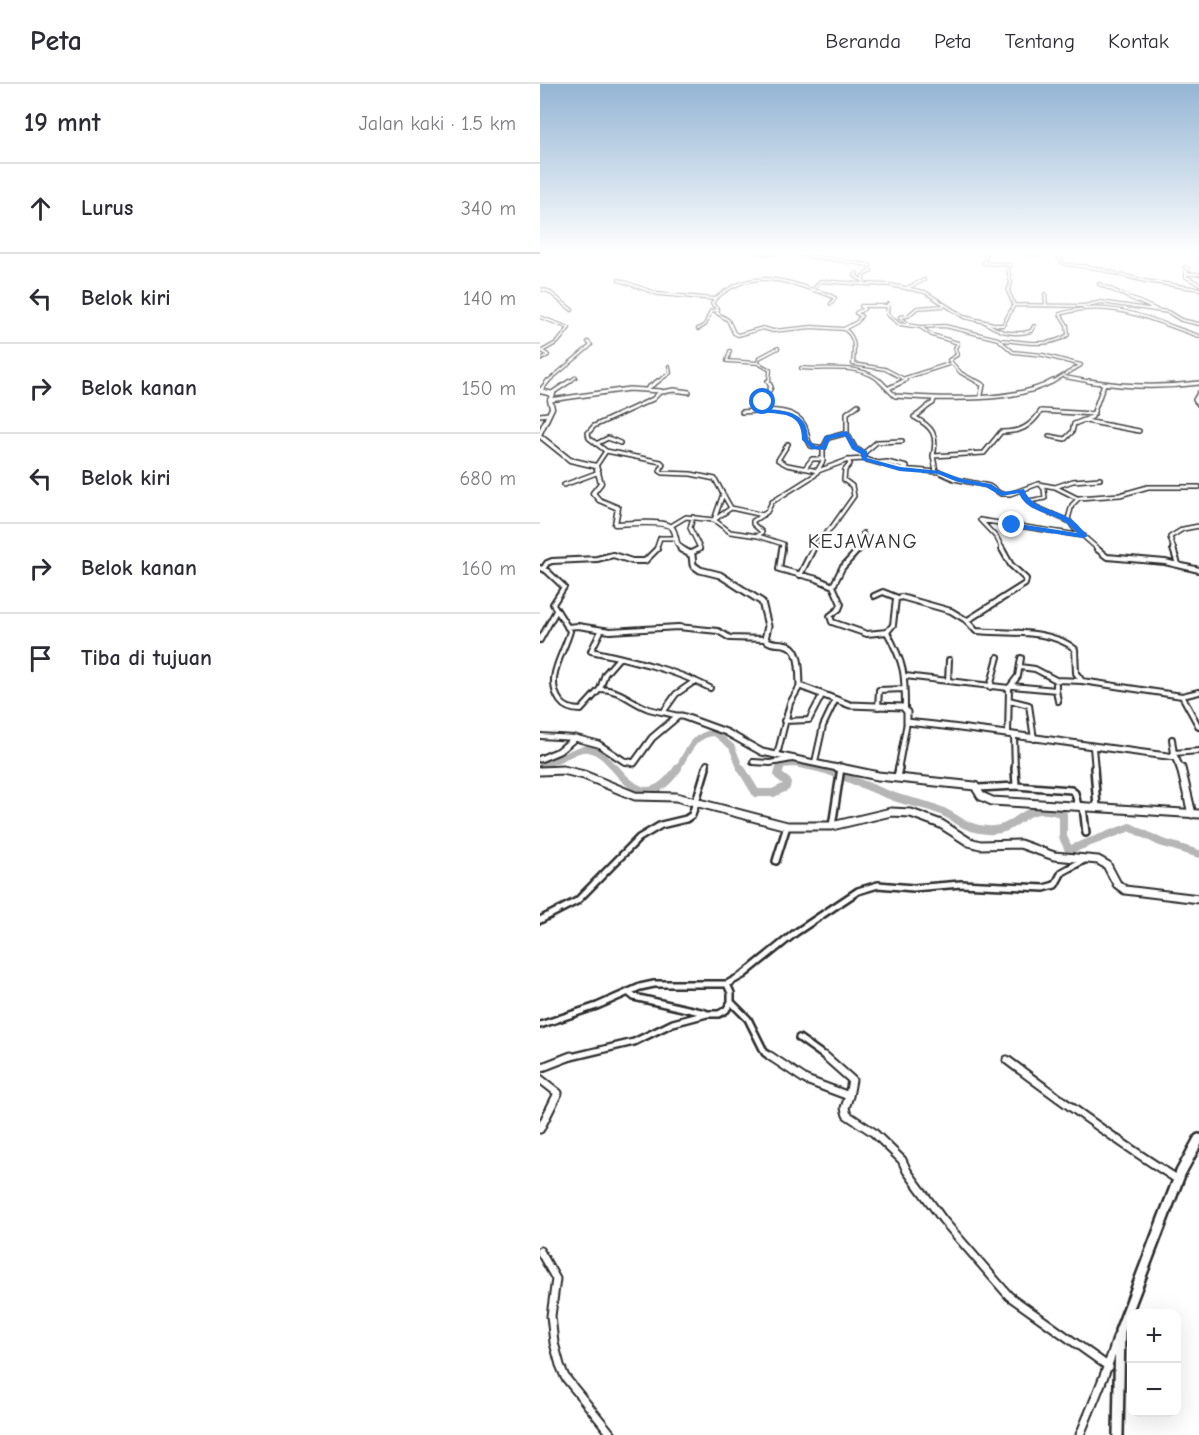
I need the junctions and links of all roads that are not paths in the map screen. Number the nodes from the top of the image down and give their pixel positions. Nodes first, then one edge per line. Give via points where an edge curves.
1 (540, 317) edge
2 (710, 317) edge
3 (723, 317) edge
4 (860, 317) edge
5 (889, 317) edge
6 (900, 317) edge
7 (962, 317) edge
8 (1007, 317) edge
9 (1062, 317) edge
10 (1145, 317) edge
11 (1176, 317) edge
12 (984, 322) junction
13 (908, 324) junction
14 (1199, 324) edge
15 (1034, 326) dead end
16 (920, 327) junction
17 (698, 329) dead end
18 (844, 329) junction
19 (773, 331) junction
20 (780, 336) dead end
21 (1199, 336) edge
22 (1002, 340) junction
23 (588, 342) dead end
24 (778, 348) dead end
25 (730, 351) dead end
26 (540, 360) edge
27 (758, 363) junction
28 (952, 363) junction
29 (669, 366) dead end
30 (801, 368) dead end
31 (875, 368) junction
32 (860, 372) junction
33 (1071, 373) junction
34 (576, 377) dead end
35 (1064, 377) junction
36 (905, 378) junction
37 (1077, 380) junction
38 (643, 382) dead end
39 (1199, 383) edge
40 (1104, 384) junction
41 (639, 388) junction
42 (648, 388) junction
43 (889, 388) junction
44 (541, 392) edge
45 (662, 392) junction
46 (689, 392) dead end
47 (552, 393) junction
48 (1199, 393) edge
49 (981, 395) junction
50 (934, 399) junction
51 (550, 401) junction
52 (858, 405) dead end
53 (1199, 405) edge
54 (764, 410) junction
55 (742, 412) dead end
56 (799, 412) dead end
57 (549, 414) junction
58 (1094, 414) junction
59 (540, 415) edge
60 (792, 415) junction
61 (1086, 421) junction
62 (1139, 431) dead end
63 (847, 433) junction
64 (540, 435) edge
65 (1049, 436) dead end
66 (902, 441) dead end
67 (620, 443) dead end
68 (597, 444) junction
69 (788, 444) dead end
70 (824, 448) junction
71 (606, 450) junction
72 (864, 453) junction
73 (933, 456) junction
74 (823, 459) junction
75 (864, 459) junction
76 (848, 460) junction
77 (879, 463) junction
78 (598, 466) junction
79 (908, 467) dead end
80 (804, 468) junction
81 (818, 471) junction
82 (936, 471) junction
83 (1100, 479) dead end
84 (1040, 484) junction
85 (564, 485) dead end
86 (1055, 487) junction
87 (1199, 487) edge
88 (1022, 490) junction
89 (723, 494) junction
90 (1077, 498) junction
91 (1029, 501) junction
92 (731, 508) junction
93 (763, 515) junction
94 (693, 517) junction
95 (714, 520) junction
96 (1068, 521) junction
97 (671, 526) junction
98 (1199, 526) edge
99 (863, 533) dead end
100 (758, 536) junction
101 (1084, 536) junction
102 (674, 538) junction
103 (691, 553) junction
104 (1179, 565) junction
105 (542, 569) edge
106 (1199, 570) edge
107 (800, 575) junction
108 (833, 586) junction
109 (874, 596) dead end
110 (898, 598) junction
111 (556, 611) junction
112 (968, 620) junction
113 (567, 627) junction
114 (601, 631) junction
115 (887, 632) junction
116 (765, 639) junction
117 (540, 640) edge
118 (998, 657) dead end
119 (619, 658) junction
120 (1021, 658) dead end
121 (949, 660) dead end
122 (1020, 667) junction
123 (905, 676) junction
124 (695, 681) junction
125 (948, 681) junction
126 (1082, 681) junction
127 (800, 686) junction
128 (990, 687) junction
129 (1011, 687) junction
130 (710, 688) dead end
131 (600, 689) junction
132 (904, 689) junction
133 (1199, 692) edge
134 (822, 695) junction
135 (1182, 696) junction
136 (1009, 700) junction
137 (835, 701) junction
138 (1058, 701) dead end
139 (878, 707) junction
140 (904, 708) junction
141 (664, 711) junction
142 (678, 716) junction
143 (784, 721) junction
144 (907, 722) junction
145 (1199, 727) edge
146 (1011, 735) junction
147 (540, 736) edge
148 (575, 738) junction
149 (1034, 739) junction
150 (1172, 739) dead end
151 (1093, 747) junction
152 (1199, 751) edge
153 (777, 755) junction
154 (1174, 755) junction
155 (795, 758) junction
156 (540, 759) edge
157 (753, 762) dead end
158 (815, 762) junction
159 (707, 764) dead end
160 (540, 771) edge
161 (839, 773) junction
162 (897, 777) junction
163 (1016, 786) junction
164 (978, 788) junction
165 (697, 802) junction
166 (1081, 806) junction
167 (1097, 807) junction
168 (1196, 814) edge
169 (787, 826) junction
170 (831, 826) junction
171 (1086, 833) dead end
172 (1088, 858) junction
173 (776, 861) dead end
174 (1199, 899) edge
175 (540, 920) edge
176 (727, 984) junction
177 (628, 992) junction
178 (731, 1002) junction
179 (707, 1014) junction
180 (540, 1025) edge
181 (799, 1038) dead end
182 (1007, 1060) dead end
183 (540, 1068) edge
184 (540, 1079) edge
185 (849, 1096) junction
186 (540, 1130) edge
187 (1199, 1139) edge
188 (1177, 1179) junction
189 (540, 1251) edge
190 (1120, 1331) junction
191 (1108, 1366) junction
192 (612, 1435) edge
193 (1080, 1435) edge
194 (1118, 1435) edge

1 - 26 street via 569,328 558,342 542,351 548,355
2 - 17 street
3 - 19 street via 736,334 762,328
4 - 18 street
5 - 13 street via 899,324
6 - 13 street
7 - 12 street
8 - 12 street via 1003,325
9 - 22 street via 1067,325 1068,336 1064,339 1043,344
10 - 21 street
11 - 14 street
12 - 15 street via 1000,331 1023,334
13 - 16 street
16 - 22 street via 952,327
16 - 28 street via 958,343
18 - 19 street
18 - 31 street via 854,342 852,363
19 - 20 street
22 - 33 street via 1012,352 1080,364
23 - 44 street via 591,345 556,373
24 - 27 street via 759,358
25 - 27 street via 727,361
27 - 54 street via 770,370 771,387 764,398
28 - 36 street
28 - 49 street via 982,385
29 - 42 street via 670,373
30 - 32 street via 838,366
31 - 32 street
31 - 36 street
32 - 43 street via 876,377
33 - 35 street
33 - 37 street
34 - 47 street
35 - 37 street
35 - 49 street via 1038,390
36 - 43 street via 905,382
37 - 40 street
38 - 41 street
39 - 40 street via 1170,387
40 - 58 street
41 - 42 street
41 - 51 street
42 - 45 street
43 - 50 street via 899,397
44 - 47 street
45 - 46 street
45 - 68 street via 594,426 588,433
47 - 51 street
48 - 53 street via 1195,400
49 - 50 street
50 - 73 street via 914,417 934,430 937,441
51 - 57 street
52 - 63 street via 847,412
54 - 55 street
54 - 60 street
56 - 60 street
57 - 59 street
57 - 64 street
58 - 61 street
58 - 73 street via 1041,411 1035,422 1024,429 1001,432 984,453
60 - 70 street via 805,427 807,443 816,449
61 - 62 street
61 - 65 street via 1074,424 1065,439
63 - 70 street via 828,438
63 - 72 street via 855,448
64 - 78 street via 570,460
66 - 72 street via 880,439 872,442
67 - 68 street via 608,438
68 - 71 street
69 - 80 street via 778,460
70 - 74 street
71 - 78 street
71 - 89 street via 661,462 663,473 711,477
72 - 75 street
73 - 82 street
74 - 80 street via 812,459
74 - 81 street
75 - 76 street
75 - 77 street
76 - 81 street
76 - 107 street via 844,480 852,486 854,496 832,528 813,546
77 - 79 street
77 - 82 street via 900,469
78 - 85 street
78 - 97 street via 601,483 593,493 618,508 615,524
80 - 81 street
81 - 93 street via 813,478 772,502
82 - 88 street via 988,486 1001,494
83 - 86 street
84 - 86 street
84 - 88 street
84 - 91 street via 1045,498
86 - 90 street
87 - 90 street via 1148,487 1120,495
88 - 91 street
89 - 92 street
89 - 95 street
90 - 96 street
91 - 96 street
92 - 93 street
92 - 95 street
93 - 100 street via 753,522 762,532
94 - 95 street
94 - 97 street via 682,518
94 - 103 street via 691,531 700,548
95 - 100 street via 730,532
96 - 101 street
97 - 102 street
98 - 104 street via 1170,537
99 - 108 street via 865,542 842,568
100 - 107 street via 782,543 779,569
101 - 104 street via 1107,557
101 - 112 street via 980,520 997,538 1011,565 1026,579 1025,584
102 - 103 street via 680,548
102 - 105 street via 659,539 656,551 645,561 608,555 552,561
103 - 116 street via 697,569 720,575 762,602 768,626
104 - 106 street
105 - 111 street via 564,587 554,600
107 - 108 street
108 - 115 street via 841,604 830,616 832,622 867,634
109 - 110 street via 887,592
110 - 112 street via 951,611
110 - 115 street via 893,625
111 - 113 street
111 - 117 street
112 - 126 street via 976,631 1036,634 1071,644 1075,649 1076,673
113 - 114 street
113 - 131 street via 570,636 555,671 556,695 566,707 579,710
114 - 116 street via 678,627 718,632 730,639
114 - 119 street via 591,651
115 - 123 street
116 - 127 street via 770,645 792,648 800,669
118 - 128 street
119 - 124 street via 651,664
119 - 131 street via 605,674
120 - 122 street
121 - 125 street
122 - 126 street via 1035,669 1056,680
122 - 129 street
123 - 125 street
123 - 132 street
124 - 130 street
124 - 141 street via 676,694
125 - 128 street
126 - 135 street
127 - 134 street
127 - 143 street
128 - 129 street
129 - 136 street
129 - 138 street via 1056,687
131 - 141 street via 613,689 648,708
132 - 139 street via 879,690
132 - 140 street
133 - 135 street
134 - 137 street
134 - 143 street via 809,720
135 - 145 street
136 - 146 street
136 - 149 street via 1029,705
137 - 139 street
137 - 158 street via 823,726
139 - 140 street
140 - 144 street
141 - 142 street
142 - 148 street via 652,738 634,763 598,744
142 - 153 street
143 - 153 street
144 - 146 street
144 - 162 street
146 - 149 street
146 - 163 street
147 - 148 street
148 - 156 street
149 - 151 street
150 - 154 street
151 - 154 street
151 - 167 street
152 - 154 street
153 - 155 street
154 - 168 street
155 - 157 street via 781,763
155 - 158 street
158 - 161 street
159 - 165 street
160 - 165 street via 556,769 584,775 635,796
161 - 162 street
161 - 170 street
162 - 164 street
163 - 164 street
163 - 166 street via 1072,791
164 - 166 street via 981,796 992,801
165 - 169 street
165 - 175 street via 689,817 661,825 639,838 577,901
166 - 167 street
166 - 171 street
167 - 168 street
169 - 170 street
169 - 173 street
170 - 172 street via 904,812 941,824 980,845 1020,844 1054,856
172 - 174 street via 1107,865 1125,890
172 - 176 street via 1062,872 1055,885 1044,888 962,884 868,886 795,933
176 - 177 street via 654,984
176 - 178 street
177 - 179 street via 634,997
177 - 180 street
178 - 179 street via 722,1012
178 - 185 street via 748,1019 765,1053 806,1080
179 - 183 street via 652,1031 634,1042 574,1055
181 - 185 street via 852,1080
182 - 188 street via 1115,1140
184 - 186 street via 558,1093
185 - 191 street via 847,1115 887,1143 943,1220 1008,1296
187 - 188 street
188 - 190 street
189 - 192 street via 556,1279 551,1316 560,1365 565,1377
190 - 191 street
190 - 194 street
191 - 193 street

